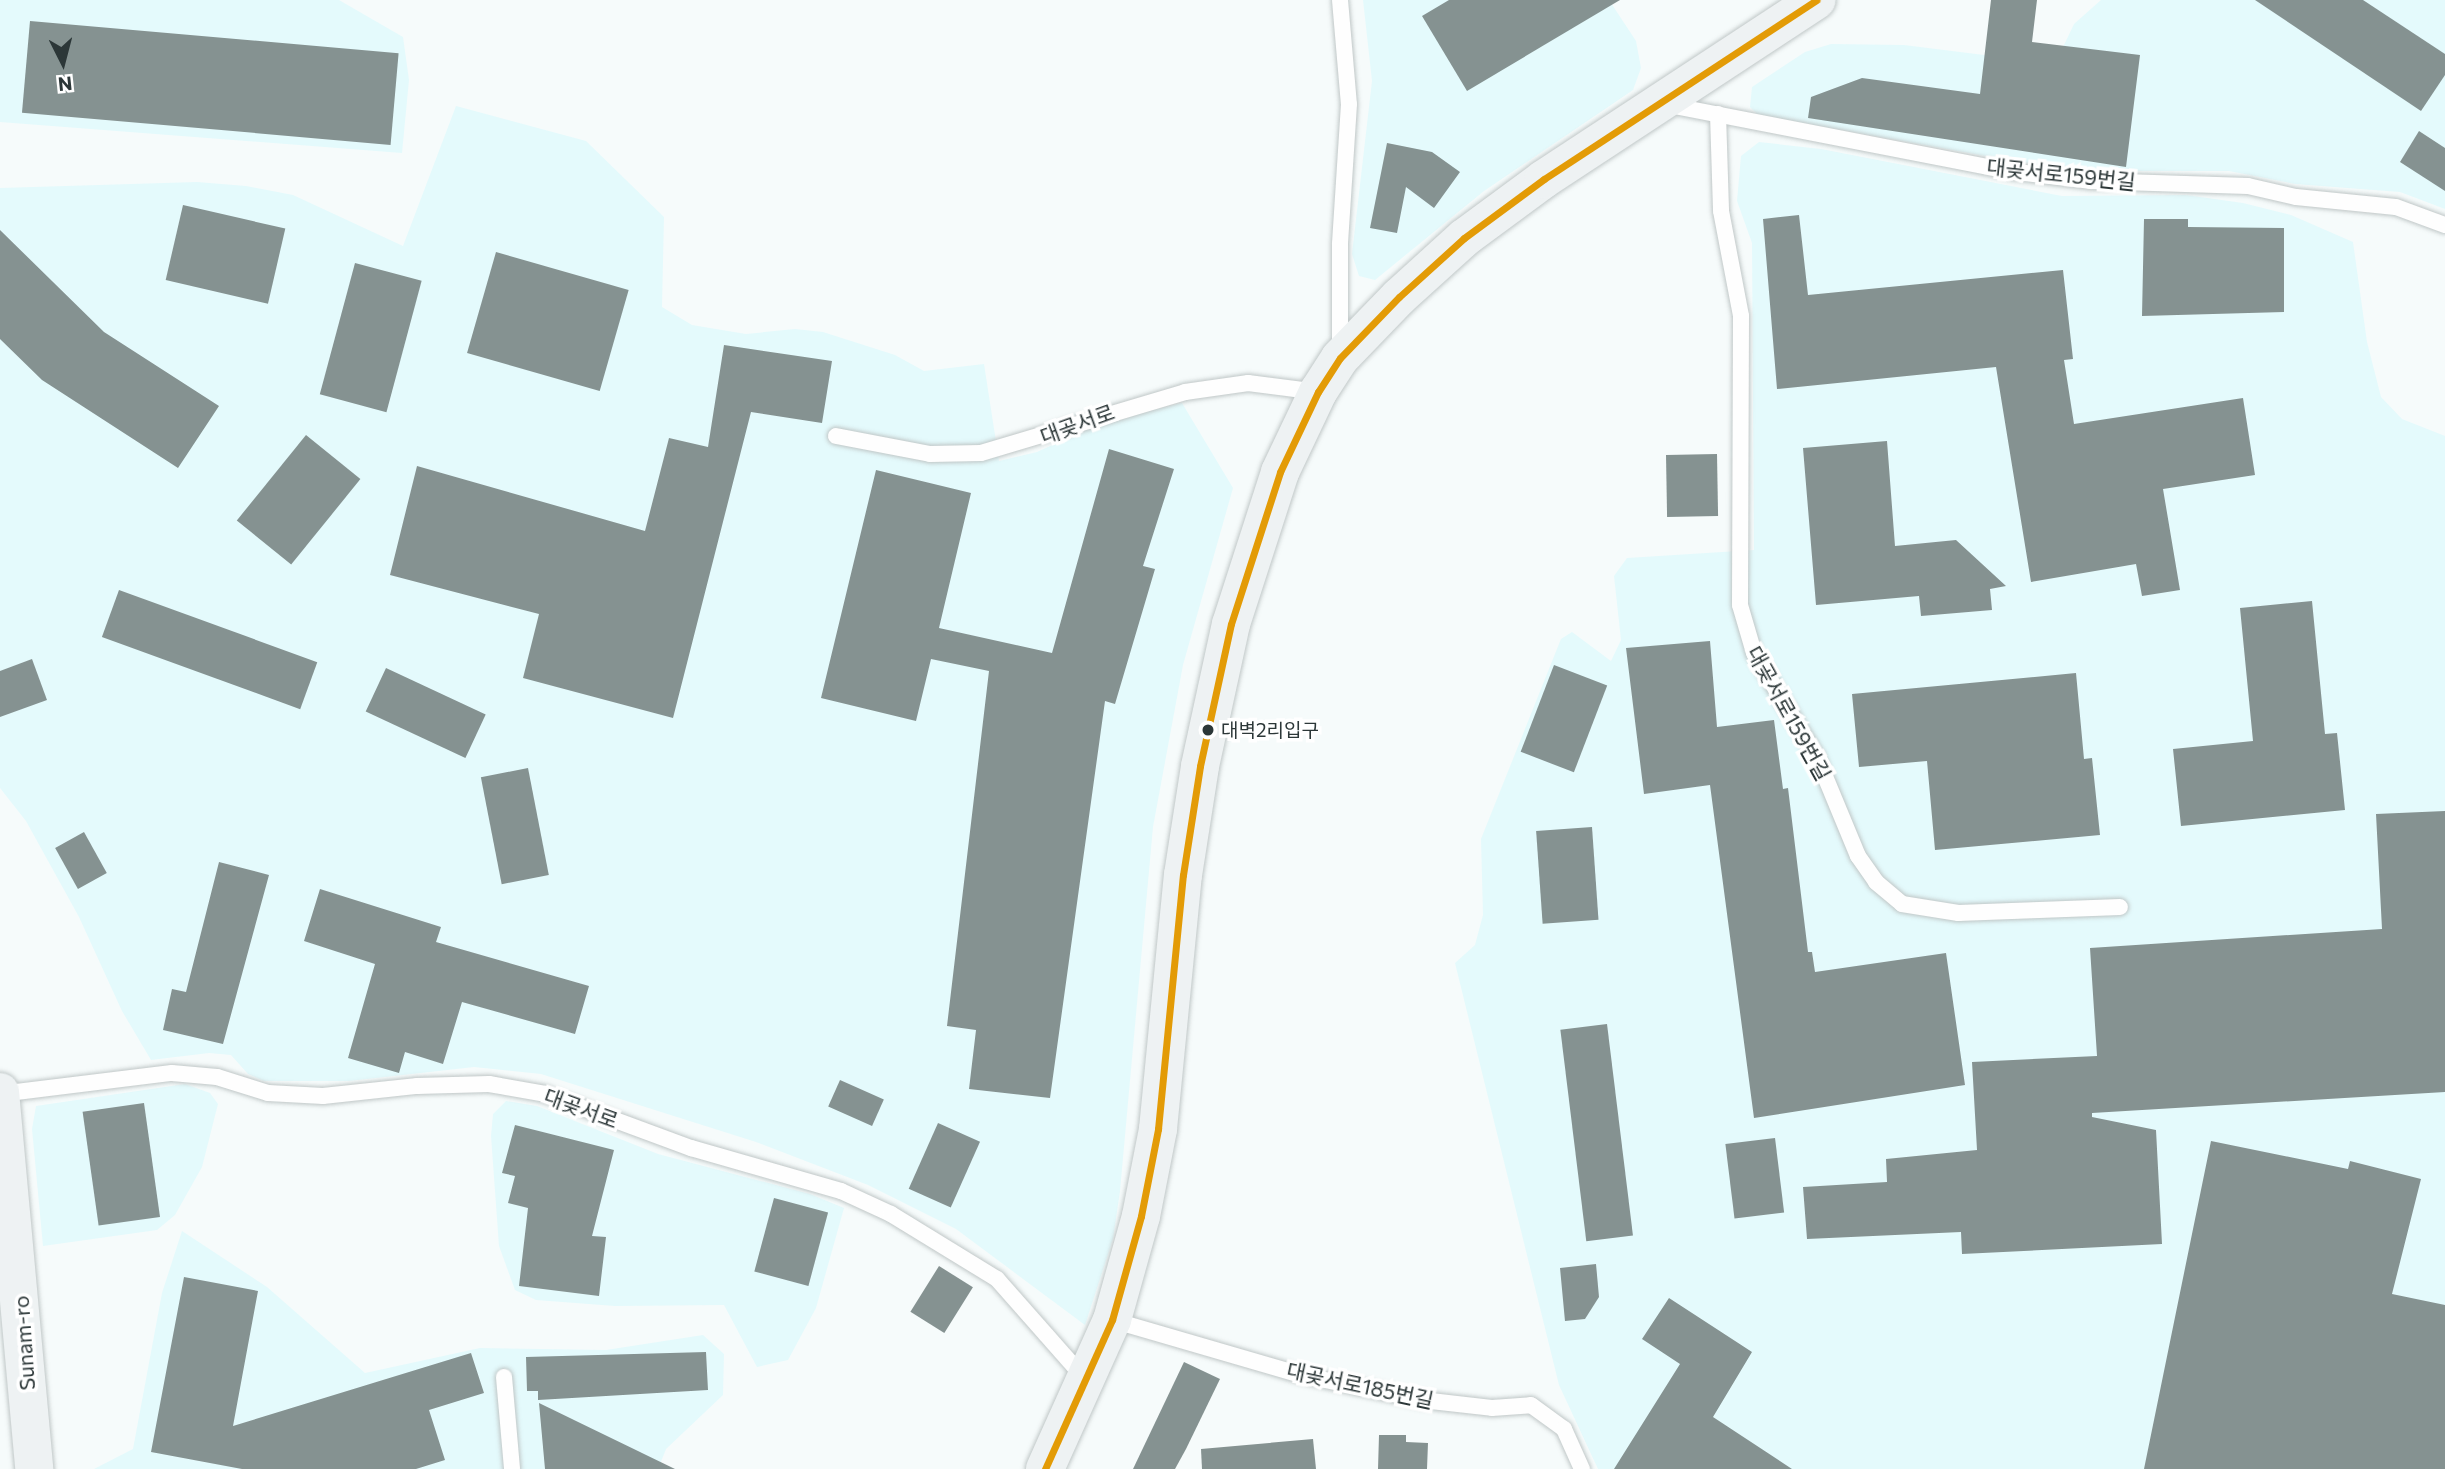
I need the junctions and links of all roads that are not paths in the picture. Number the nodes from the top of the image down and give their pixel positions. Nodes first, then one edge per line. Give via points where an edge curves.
1 (1340, 0) edge
2 (1817, 0) edge
3 (1660, 103) junction
4 (1718, 114) junction
5 (2445, 225) edge
6 (1340, 358) junction
7 (1318, 391) junction
8 (835, 436) dead end
9 (2120, 907) dead end
10 (0, 1093) edge
11 (1112, 1320) junction
12 (503, 1377) dead end
13 (1088, 1382) junction
14 (34, 1469) edge
15 (512, 1469) edge
16 (1045, 1469) edge
17 (1582, 1469) edge

1 - 6 lane via 1349,104 1340,246
2 - 3 street
3 - 4 lane, 대곶서로159번길
3 - 6 street via 1464,238
4 - 5 lane, 대곶서로159번길 via 2009,171 2091,181 2248,186 2296,197 2396,207
4 - 9 lane, 대곶서로159번길 via 1721,211 1741,316 1740,606 1754,653 1817,757 1858,856 1876,882 1902,904 1958,913
6 - 7 street
7 - 8 lane, 대곶서로 via 1248,383 1185,391 981,453 930,454
7 - 11 street via 1280,472 1231,624 1200,766 1183,875 1158,1129 1141,1216
10 - 13 lane, 대곶서로 via 172,1073 217,1077 268,1093 295,1095 489,1084 545,1094 691,1148 841,1191 891,1214 997,1279
10 - 14 street, Sunam-ro
11 - 13 street
11 - 17 lane, 대곶서로185번길 via 1301,1375 1422,1400 1492,1408 1531,1405 1564,1429
12 - 15 lane
13 - 16 street

